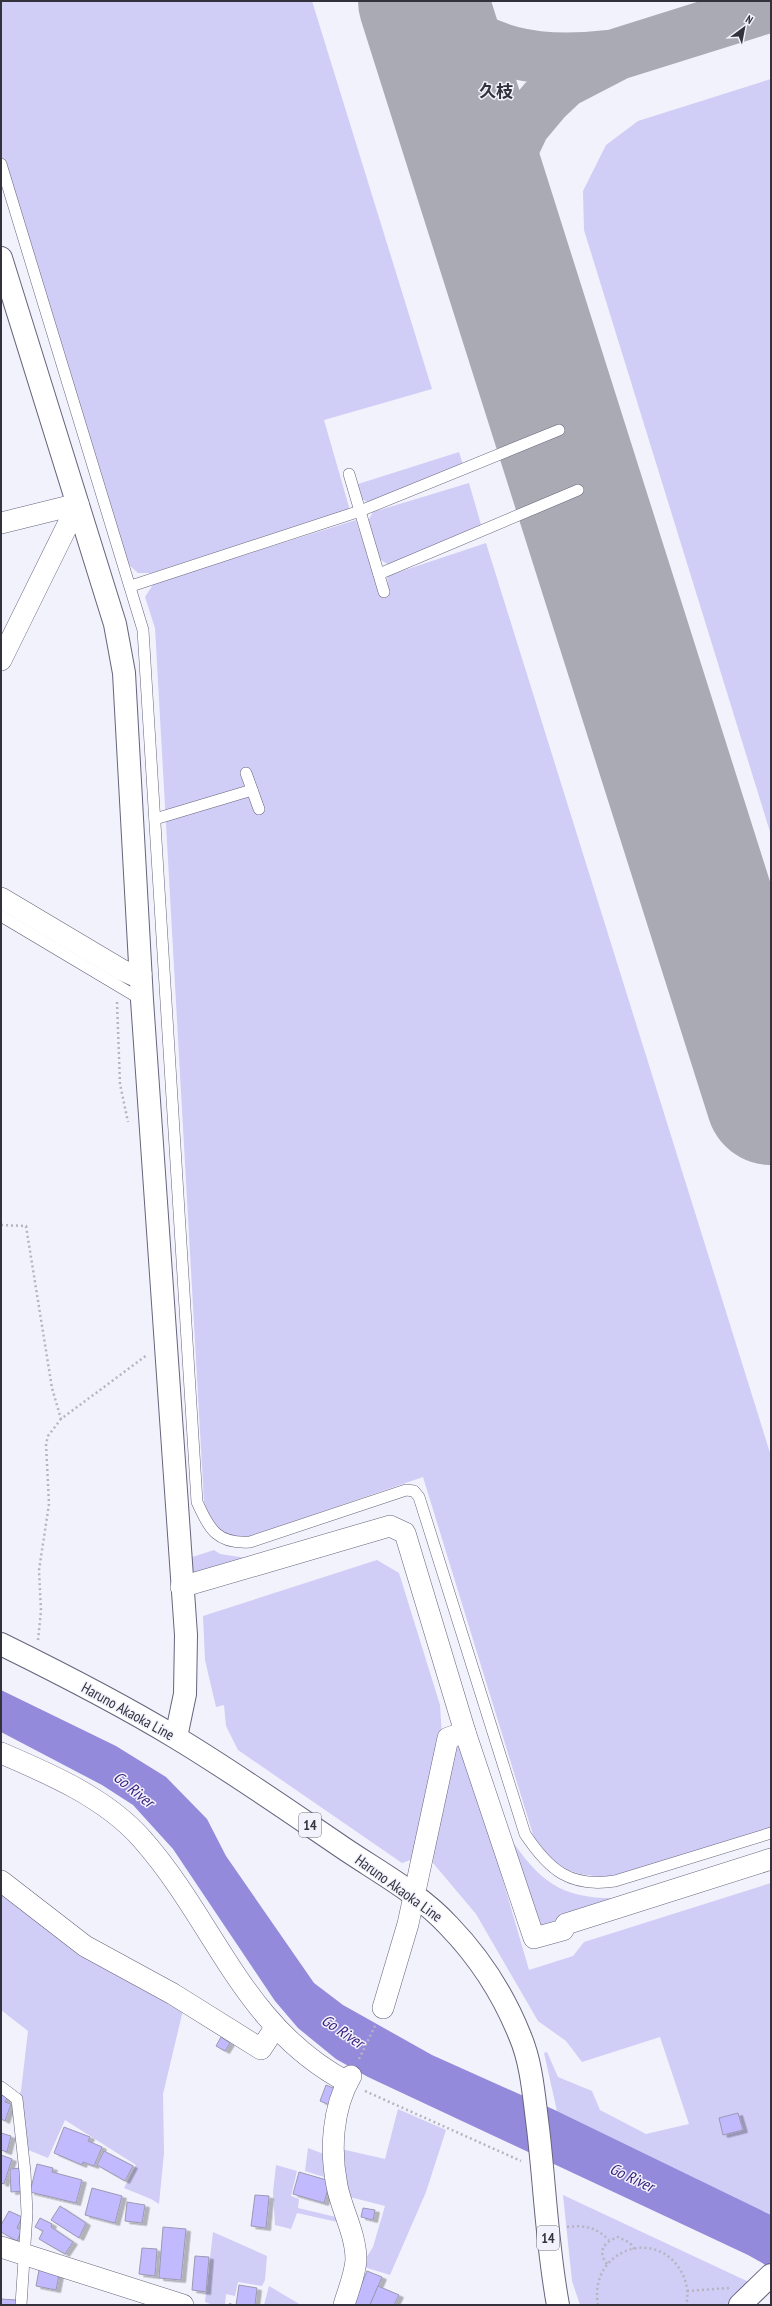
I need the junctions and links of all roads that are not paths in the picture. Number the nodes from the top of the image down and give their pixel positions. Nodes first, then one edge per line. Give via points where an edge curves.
1 (1, 164) edge
2 (1, 258) edge
3 (559, 430) dead end
4 (349, 474) dead end
5 (578, 490) dead end
6 (78, 504) junction
7 (360, 511) junction
8 (1, 523) edge
9 (379, 574) junction
10 (131, 586) junction
11 (384, 592) dead end
12 (1, 660) edge
13 (246, 773) dead end
14 (252, 790) junction
15 (259, 809) dead end
16 (155, 819) junction
17 (1, 898) edge
18 (1, 916) edge
19 (141, 974) junction
20 (142, 1000) junction
21 (181, 1587) junction
22 (1, 1644) edge
23 (465, 1732) junction
24 (176, 1737) junction
25 (1, 1753) edge
26 (771, 1833) edge
27 (771, 1859) edge
28 (1, 1880) edge
29 (413, 1896) junction
30 (383, 2008) road end
31 (275, 2028) junction
32 (1, 2087) edge
33 (1, 2247) edge
34 (23, 2254) junction
35 (770, 2276) edge
36 (743, 2302) edge
37 (21, 2305) edge
38 (183, 2305) edge
39 (344, 2305) edge
40 (558, 2305) edge

1 - 10 lane
2 - 6 street
3 - 7 lane
4 - 7 lane
5 - 9 lane
6 - 8 street
6 - 12 street
6 - 19 street via 115,624 124,673
7 - 9 lane
7 - 10 lane
9 - 11 lane
10 - 16 lane via 143,630
13 - 14 lane
14 - 15 lane
14 - 16 lane
16 - 26 lane via 197,1502 207,1524 218,1536 233,1543 250,1542 406,1490 414,1491 419,1497 525,1834 544,1862 554,1870 590,1883 615,1881
17 - 19 street via 122,970 132,975
18 - 20 lane
19 - 20 street
20 - 21 street
21 - 23 street via 390,1526 404,1533
21 - 24 street via 186,1635 185,1694
22 - 24 street, Haruno Akaoka Line / 14 via 98,1692
23 - 27 street via 534,1938 563,1930 566,1924
23 - 29 street via 448,1738
24 - 29 street, Haruno Akaoka Line / 14
25 - 31 street via 65,1783 111,1811 142,1838 170,1875 246,1992
28 - 31 street via 85,1946 173,1994 261,2049
29 - 30 street via 408,1924
29 - 40 street, Haruno Akaoka Line / 14 via 448,1924 470,1950 492,1982 522,2038 533,2089 550,2263
31 - 39 street via 296,2049 325,2071 349,2079 339,2106 332,2142 337,2186 354,2243 356,2262
32 - 34 lane via 17,2099 27,2213
33 - 34 street
34 - 37 lane
34 - 38 street
35 - 36 street

